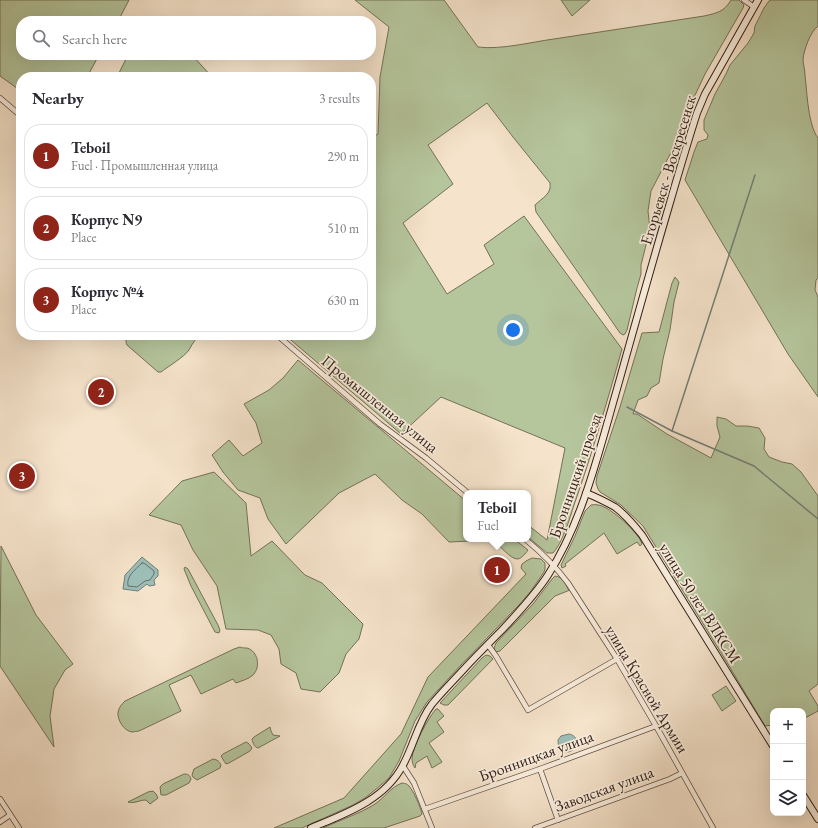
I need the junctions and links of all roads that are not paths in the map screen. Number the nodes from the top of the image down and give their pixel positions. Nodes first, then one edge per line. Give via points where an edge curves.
1 (744, 0) edge
2 (758, 0) edge
3 (754, 7) junction
4 (0, 98) edge
5 (16, 112) edge
6 (652, 264) joint
7 (283, 340) edge
8 (464, 490) edge
9 (586, 493) junction
10 (529, 542) edge
11 (554, 566) junction
12 (488, 645) junction
13 (616, 659) junction
14 (656, 726) junction
15 (772, 744) edge
16 (403, 766) junction
17 (540, 769) junction
18 (682, 773) junction
19 (0, 799) edge
20 (806, 800) edge
21 (425, 809) junction
22 (10, 815) junction
23 (818, 819) edge
24 (558, 820) junction
25 (0, 822) edge
26 (19, 828) edge
27 (311, 828) edge
28 (432, 828) edge
29 (535, 828) edge
30 (713, 828) edge

1 - 3 street
2 - 3 main road, Егорьевск - Воскресенск
3 - 6 main road, Егорьевск - Воскресенск via 697,113
4 - 5 street
6 - 9 main road, Бронницкий проезд
7 - 8 street, Промышленная улица via 380,424
9 - 11 main road, Бронницкий проезд
9 - 15 main road, улица 50 лет ВЛКСМ via 616,508 642,535
10 - 11 street
11 - 12 main road, Бронницкий проезд via 528,602
11 - 13 street, улица Красной Армии via 568,583
12 - 13 street via 528,710
12 - 16 main road, Бронницкий проезд via 431,705 420,724
13 - 14 street, улица Красной Армии
14 - 17 street, Бронницкая улица
14 - 18 street, улица Красной Армии
16 - 21 street via 414,783
16 - 27 main road via 371,799
17 - 21 street, Бронницкая улица
17 - 24 street
18 - 24 street, Заводская улица
18 - 30 street, улица Красной Армии
19 - 22 street
20 - 23 main road
21 - 28 street
22 - 25 street
22 - 26 street
24 - 29 street, Заводская улица

